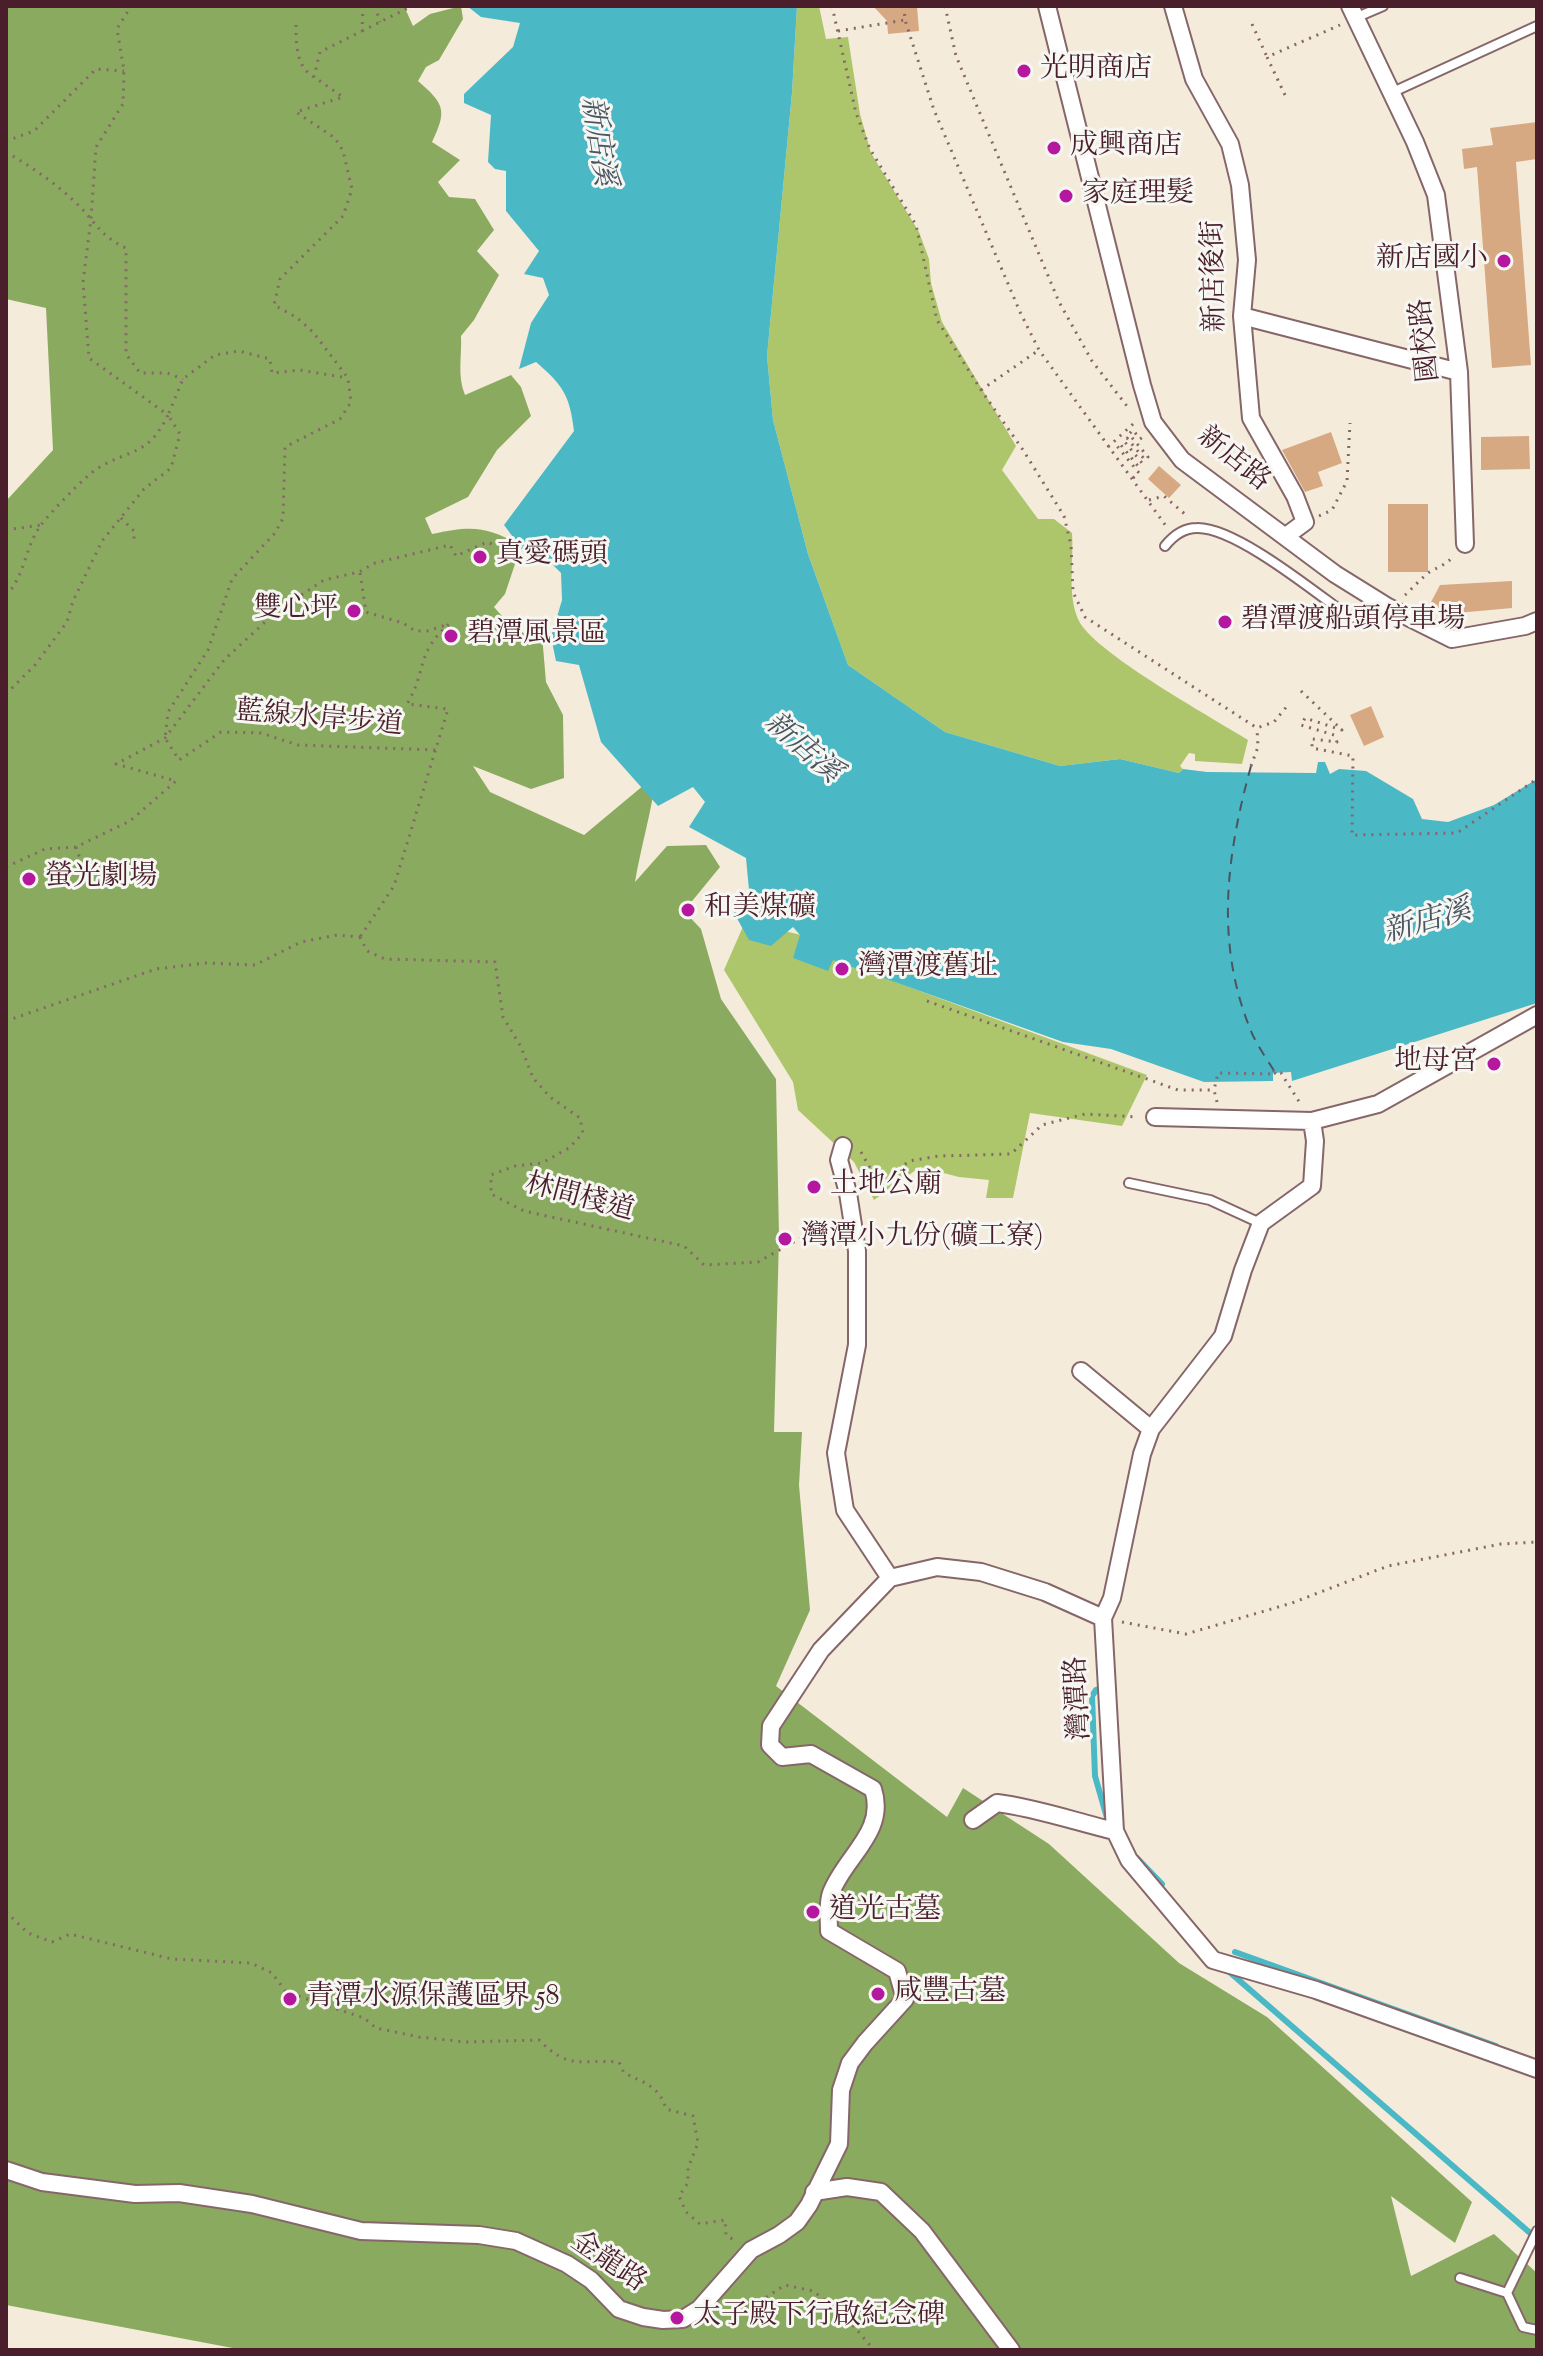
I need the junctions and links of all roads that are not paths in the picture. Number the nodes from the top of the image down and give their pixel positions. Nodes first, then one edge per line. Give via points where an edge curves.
1 (1047, 6) edge
2 (1173, 6) edge
3 (1383, 6) edge
4 (1352, 12) edge
5 (1537, 26) edge
6 (1393, 92) junction
7 (1242, 316) junction
8 (1459, 372) junction
9 (1286, 536) junction
10 (1465, 544) road end
11 (1165, 546) dead end
12 (1388, 607) junction
13 (1537, 621) edge
14 (1537, 1015) edge
15 (1155, 1117) road end
16 (1312, 1121) junction
17 (843, 1146) road end
18 (1129, 1183) dead end
19 (1261, 1223) junction
20 (1081, 1371) dead end
21 (1151, 1429) junction
22 (890, 1578) junction
23 (1103, 1618) junction
24 (973, 1820) dead end
25 (1115, 1831) junction
26 (1537, 2069) edge
27 (6, 2170) edge
28 (814, 2192) junction
29 (1537, 2231) edge
30 (1460, 2278) dead end
31 (1507, 2293) junction
32 (1537, 2330) edge
33 (1011, 2350) edge

1 - 9 street, 新店路 via 1153,422 1182,460
2 - 7 street, 新店後街 via 1194,79 1230,144 1240,185 1247,260
3 - 4 lane
4 - 6 street, 國校路
5 - 6 lane
6 - 8 street, 國校路 via 1436,195
7 - 8 street
7 - 9 street, 新店後街 via 1251,418 1305,522
8 - 10 street, 國校路
9 - 12 street, 新店路
11 - 12 lane via 1173,536 1195,528 1221,531 1351,618
12 - 13 street, 新店路 via 1452,639
14 - 16 street via 1378,1104
15 - 16 street
16 - 19 street via 1312,1186
17 - 22 street via 839,1160 857,1251 857,1345 836,1453 845,1510
18 - 19 lane via 1210,1200
19 - 21 street, 灣潭路 via 1223,1336
20 - 21 street
21 - 23 street, 灣潭路
22 - 23 street via 937,1567 981,1572
22 - 28 street, 金龍路 via 821,1650 771,1726 770,1745 782,1757 811,1754 873,1789 875,1821 830,1894 829,1931 897,1971 905,1999 850,2063 841,2090 839,2144
23 - 25 street, 灣潭路
24 - 25 street via 997,1803
25 - 26 street, 灣潭路 via 1129,1860 1213,1960 1316,1990
27 - 28 street, 金龍路 via 42,2182 252,2204 361,2231 516,2241 567,2264 619,2309 663,2320 683,2319 699,2309 751,2250 797,2222
28 - 33 street via 847,2187 881,2192 922,2231
29 - 31 lane
30 - 31 lane
31 - 32 lane via 1523,2327

